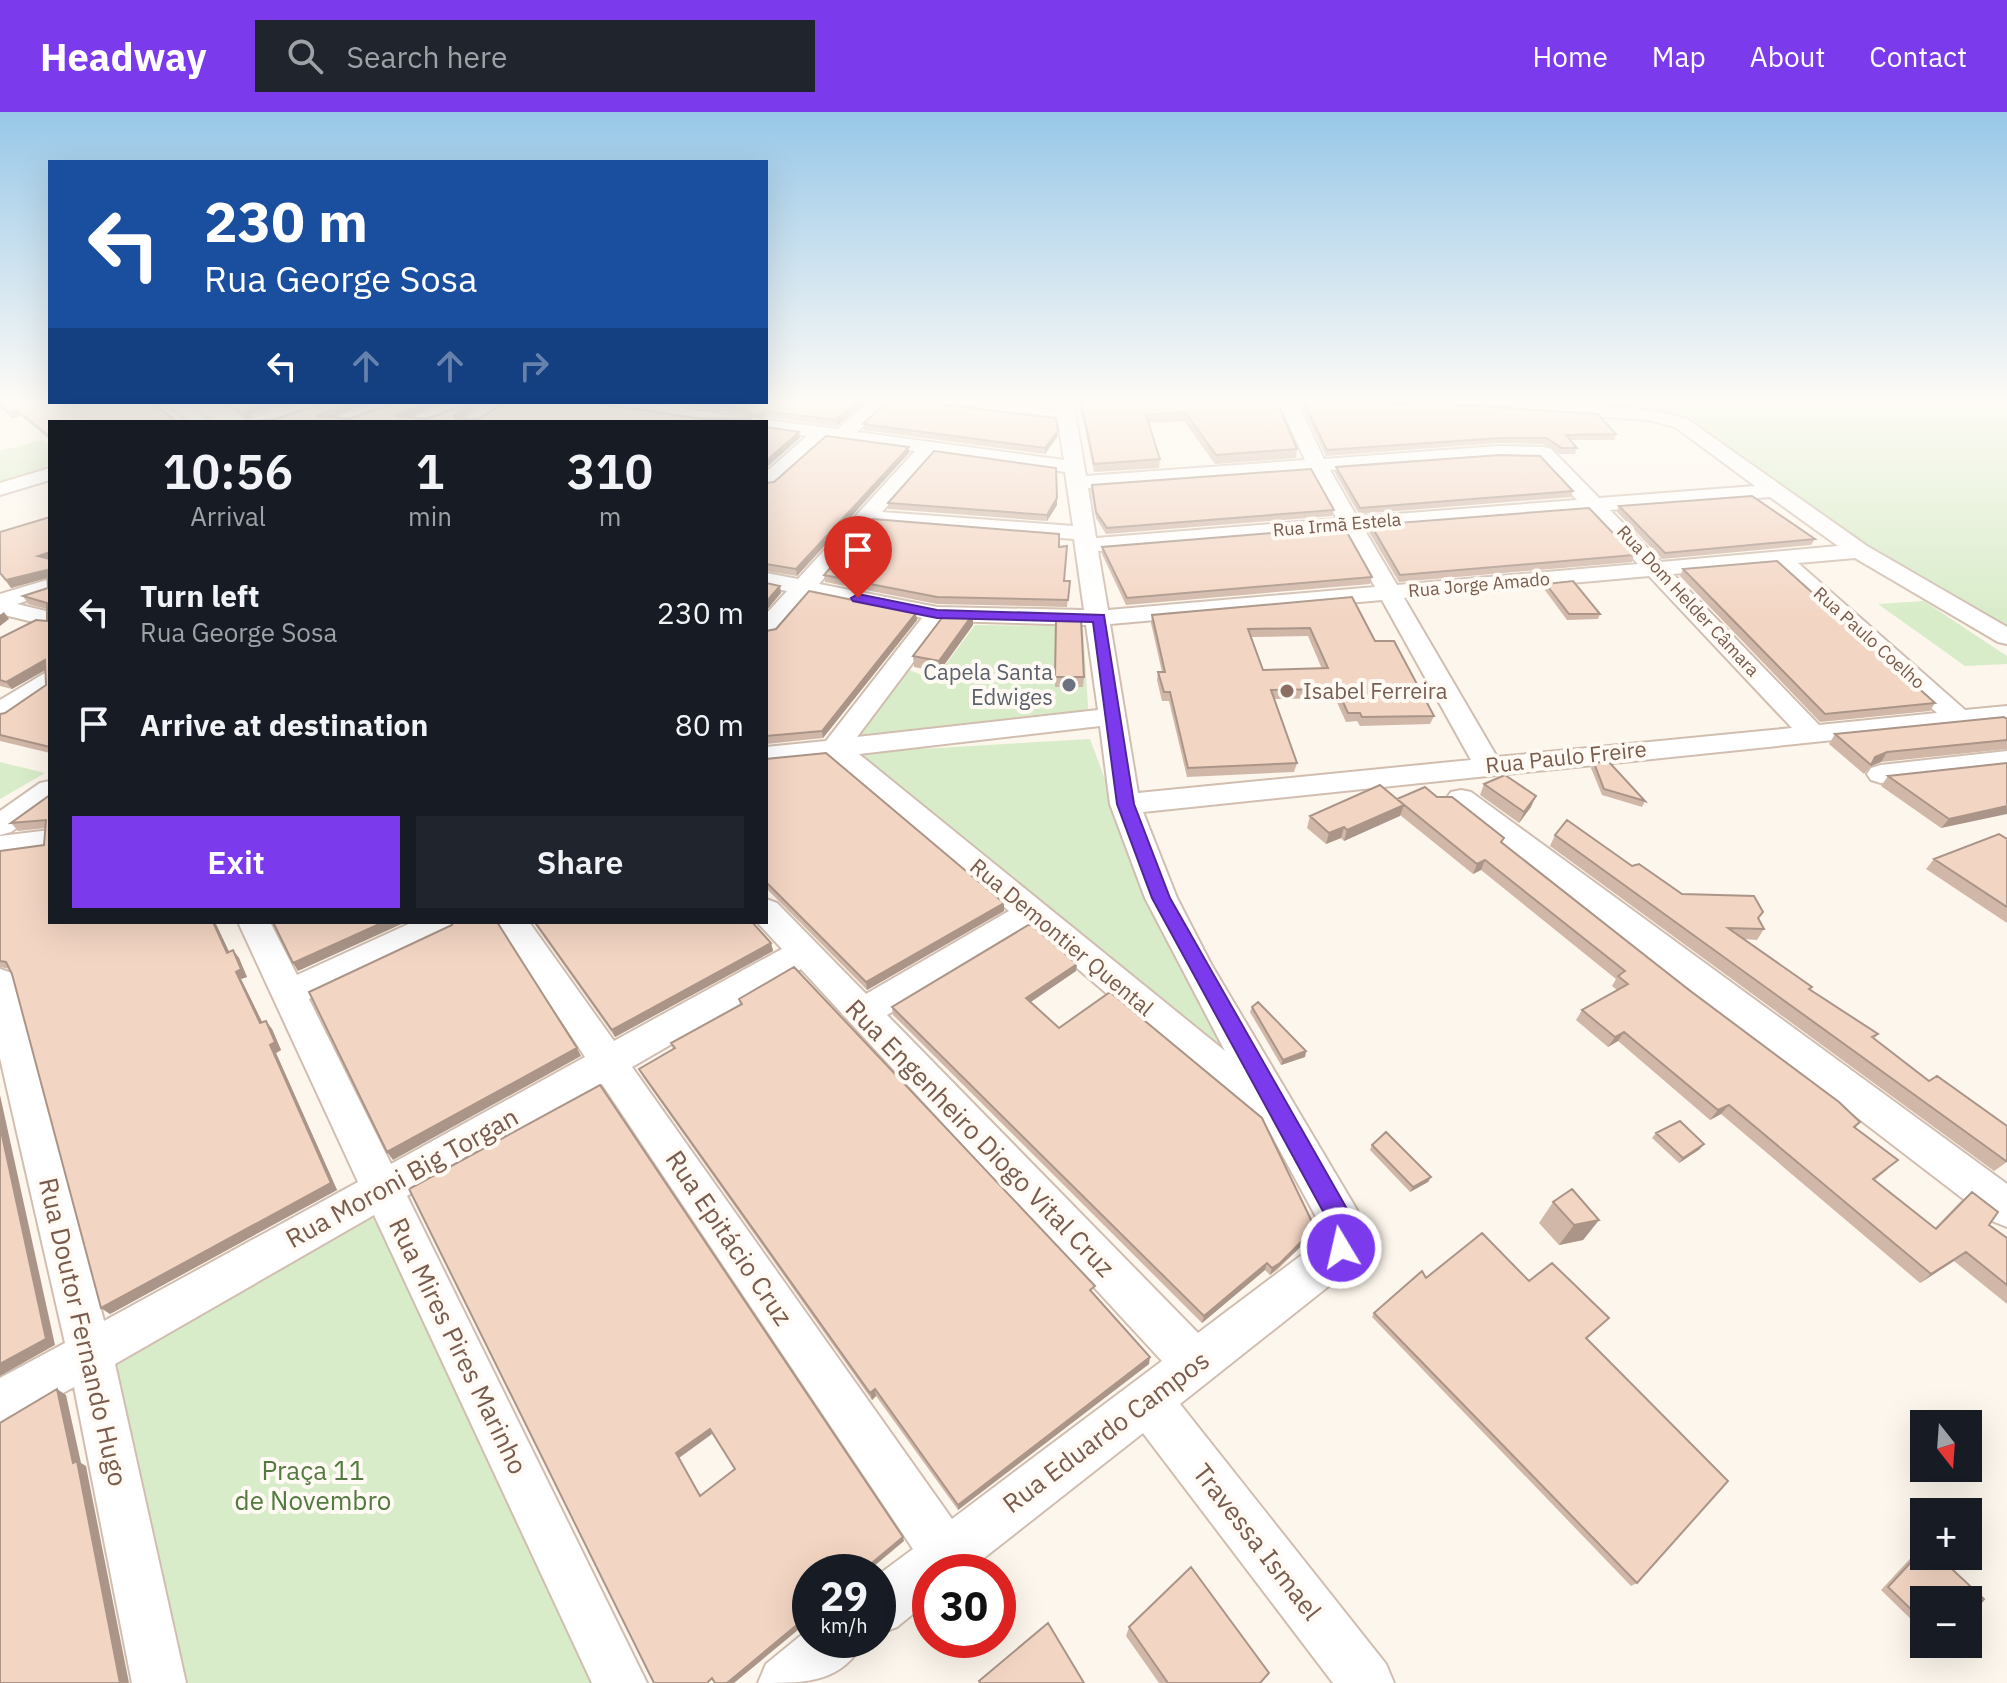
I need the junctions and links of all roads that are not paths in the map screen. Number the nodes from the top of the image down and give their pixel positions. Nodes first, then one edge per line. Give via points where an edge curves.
1 (908, 471) edge
2 (1056, 471) edge
3 (1074, 471) edge
4 (1187, 471) edge
5 (1320, 471) edge
6 (1565, 471) edge
7 (1751, 471) edge
8 (48, 475) edge
9 (1075, 475) junction
10 (0, 489) edge
11 (1777, 490) junction
12 (1597, 504) junction
13 (876, 509) junction
14 (1351, 524) junction
15 (1085, 536) junction
16 (1859, 551) junction
17 (1779, 558) junction
18 (1658, 570) junction
19 (768, 580) edge
20 (48, 587) edge
21 (805, 587) junction
22 (1387, 592) junction
23 (0, 605) edge
24 (937, 614) junction
25 (44, 618) edge
26 (1100, 618) junction
27 (768, 627) edge
28 (13, 631) edge
29 (2007, 637) edge
30 (48, 679) edge
31 (0, 712) edge
32 (2007, 714) edge
33 (1113, 716) junction
34 (1958, 718) junction
35 (1812, 733) junction
36 (835, 748) junction
37 (768, 756) edge
38 (2007, 760) edge
39 (1488, 765) junction
40 (1881, 774) dead end
41 (48, 791) edge
42 (1461, 799) dead end
43 (1125, 804) junction
44 (0, 825) edge
45 (48, 840) edge
46 (0, 846) edge
47 (1032, 912) junction
48 (768, 913) edge
49 (255, 924) edge
50 (439, 924) edge
51 (513, 924) edge
52 (804, 952) junction
53 (0, 982) edge
54 (290, 993) junction
55 (861, 1014) junction
56 (608, 1062) junction
57 (1288, 1125) junction
58 (383, 1190) junction
59 (2007, 1208) edge
60 (90, 1353) junction
61 (1196, 1364) junction
62 (1147, 1400) junction
63 (0, 1404) edge
64 (946, 1554) joint
65 (912, 1581) edge
66 (896, 1594) edge
67 (816, 1658) edge
68 (159, 1683) edge
69 (620, 1683) edge
70 (785, 1683) edge
71 (1367, 1683) edge

1 - 13 street
2 - 9 street, Rua Dom Helder Câmara
3 - 9 street
4 - 9 street, Rua Dom Helder Câmara
5 - 14 street
6 - 12 street, Rua Dom Helder Câmara
7 - 11 street
8 - 10 street
9 - 15 street
11 - 12 street, Rua Irmã Estela
11 - 16 street
12 - 14 street, Rua Irmã Estela
12 - 18 street, Rua Dom Helder Câmara
13 - 15 street, Rua Irmã Estela
13 - 21 street
14 - 15 street, Rua Irmã Estela
14 - 22 street
15 - 26 street
16 - 17 street, Rua Jorge Amado
16 - 29 street
17 - 18 street, Rua Jorge Amado
17 - 34 street, Rua Paulo Coelho
18 - 22 street, Rua Jorge Amado
18 - 35 street, Rua Dom Helder Câmara
19 - 21 street, Rua Jorge Amado
20 - 23 street
21 - 24 street, Rua Jorge Amado
21 - 27 street
22 - 26 street, Rua Jorge Amado
22 - 39 street
23 - 25 street
24 - 26 street, Rua Jorge Amado
24 - 36 street
25 - 28 street
26 - 33 street
30 - 31 street
32 - 34 street, Rua Paulo Freire
33 - 36 street
33 - 43 street
34 - 35 street, Rua Paulo Freire
35 - 39 street, Rua Paulo Freire
36 - 37 street
36 - 47 street, Rua Demontier Quental
38 - 40 street
39 - 43 street, Rua Paulo Freire
41 - 44 street
42 - 59 street
43 - 57 street via 1161,898 1197,969
45 - 46 street
47 - 55 street
47 - 57 street, Rua Demontier Quental
48 - 52 street, Rua Engenheiro Diogo Vital Cruz
49 - 54 street, Rua Mires Pires Marinho
50 - 54 street
51 - 56 street, Rua Epitácio Cruz
52 - 55 street, Rua Engenheiro Diogo Vital Cruz
52 - 56 street, Rua Moroni Big Torgan
53 - 60 street, Rua Doutor Fernando Hugo
54 - 58 street, Rua Mires Pires Marinho
55 - 61 street, Rua Engenheiro Diogo Vital Cruz
56 - 58 street, Rua Moroni Big Torgan
56 - 64 street, Rua Epitácio Cruz
57 - 61 street, Rua Eduardo Campos via 1342,1223 1343,1241 1334,1256
58 - 60 street, Rua Moroni Big Torgan
58 - 69 street, Rua Mires Pires Marinho
60 - 63 street, Rua Moroni Big Torgan
60 - 68 street, Rua Doutor Fernando Hugo
61 - 62 street, Rua Eduardo Campos
62 - 64 street, Rua Eduardo Campos
62 - 71 street, Travessa Ismael
65 - 66 street, Rua Eduardo Campos
67 - 70 street

